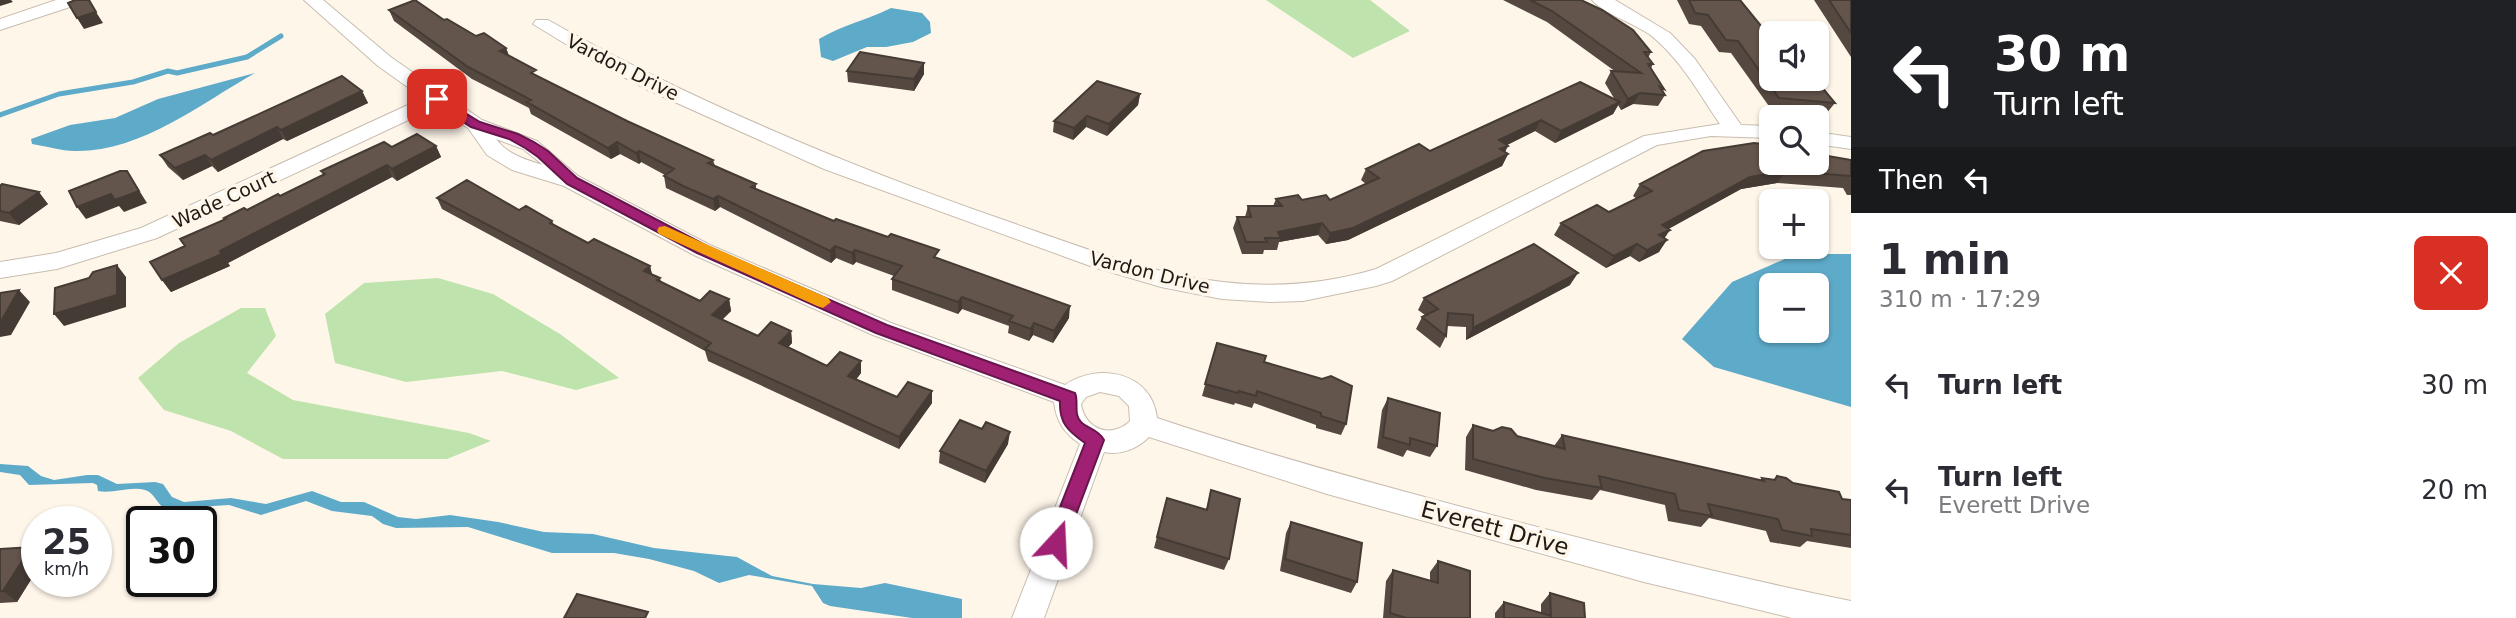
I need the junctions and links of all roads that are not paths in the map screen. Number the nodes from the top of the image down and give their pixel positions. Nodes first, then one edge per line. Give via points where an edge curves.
1 (73, 0) edge
2 (313, 0) edge
3 (1611, 2) edge
4 (542, 24) dead end
5 (0, 25) edge
6 (437, 99) junction
7 (1734, 129) junction
8 (1759, 131) edge
9 (1829, 140) edge
10 (1851, 143) edge
11 (0, 270) edge
12 (1069, 397) junction
13 (1144, 424) junction
14 (1095, 440) junction
15 (1851, 615) edge
16 (1028, 618) edge

1 - 5 street
2 - 6 street via 385,62
3 - 7 street via 1682,55
4 - 7 street, Vardon Drive via 739,126 868,179 1134,271 1237,292 1319,291 1372,279 1636,146 1686,132
6 - 11 street, Wade Court via 149,233 57,261
6 - 12 street via 475,124 494,150 519,165 572,181 702,250 881,329
7 - 8 street, Vardon Drive
9 - 10 street
12 - 13 street via 1086,384 1113,383 1127,388 1142,402
12 - 14 street via 1068,416 1074,427
13 - 14 street via 1120,441
13 - 15 street, Everett Drive via 1508,533
14 - 16 street

